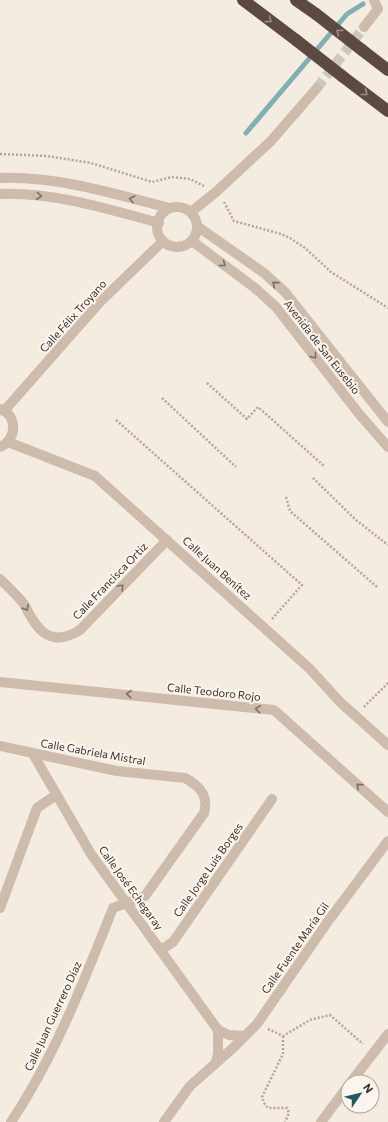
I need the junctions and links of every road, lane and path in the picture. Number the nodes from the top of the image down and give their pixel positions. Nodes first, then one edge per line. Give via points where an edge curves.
1 (243, 0) edge
2 (296, 0) edge
3 (376, 4) edge
4 (364, 27) tunnel mouth
5 (388, 70) edge
6 (317, 88) tunnel mouth
7 (388, 111) edge
8 (0, 178) edge
9 (0, 194) edge
10 (170, 208) junction
11 (191, 212) junction
12 (158, 222) junction
13 (198, 226) junction
14 (162, 240) junction
15 (192, 241) junction
16 (207, 383) dead end
17 (162, 398) dead end
18 (2, 410) edge
19 (116, 420) dead end
20 (388, 422) edge
21 (4, 444) edge
22 (388, 447) edge
23 (324, 466) dead end
24 (236, 467) dead end
25 (313, 478) dead end
26 (286, 497) dead end
27 (167, 540) junction
28 (388, 545) edge
29 (0, 579) edge
30 (377, 587) dead end
31 (264, 628) junction
32 (0, 682) edge
33 (388, 683) edge
34 (356, 716) junction
35 (388, 745) edge
36 (0, 746) edge
37 (33, 754) junction
38 (56, 795) junction
39 (272, 799) dead end
40 (388, 812) edge
41 (388, 842) edge
42 (128, 904) junction
43 (0, 908) edge
44 (161, 950) junction
45 (256, 1024) junction
46 (218, 1030) junction
47 (388, 1034) edge
48 (245, 1036) junction
49 (283, 1036) junction
50 (375, 1051) junction
51 (216, 1062) junction
52 (357, 1074) edge
53 (340, 1097) edge
54 (11, 1122) edge
55 (164, 1122) edge
56 (285, 1122) edge
57 (321, 1122) edge

1 -> 7 highway, bridge
5 -> 2 highway, bridge
3 - 4 street
6 - 11 street via 271,141
10 -> 8 street via 44,180
9 -> 12 street via 49,198
10 - 11 street via 179,206
10 - 12 street via 161,214
11 - 13 street
12 - 14 street via 158,234
13 - 15 street
20 -> 13 street, Avenida de San Eusebio via 285,292 264,273
14 - 15 street via 173,247 180,247
14 - 18 street, Calle Félix Troyano via 100,302
15 -> 22 street, Avenida de San Eusebio via 276,307
16 - 23 path via 247,419 258,407
17 - 24 path
18 - 21 street via 11,418 13,424 12,437
19 - 31 path via 302,585
21 - 27 street, Calle Juan Benítez via 95,476
25 - 28 path via 356,520
26 - 30 path via 290,511
29 -> 27 street, Calle Francisca Ortiz via 24,603 33,621 48,636 64,637 80,630
27 - 31 street, Calle Juan Benítez
31 - 34 street, Calle Juan Benítez via 310,669
40 -> 32 street, Calle Teodoro Rojo via 274,710
33 - 34 path
34 - 35 street, Calle Juan Benítez
36 - 37 street, Calle Gabriela Mistral
37 - 38 street, Calle José Echegaray
37 - 42 street, Calle Gabriela Mistral via 117,771 185,778 202,790 206,801 204,813 145,896
38 - 42 street, Calle José Echegaray via 91,854
38 - 43 street via 37,808
39 - 44 street, Calle Jorge Luis Borges via 173,942
41 - 45 street, Calle Fuente María Gil
42 - 44 street, Calle José Echegaray
42 - 54 street, Calle Juan Guerrero Díaz via 113,908 75,1002 27,1098
44 - 46 street, Calle José Echegaray
45 - 48 street, Calle Fuente María Gil
45 - 49 path
46 - 48 street via 229,1035
46 - 51 street
47 - 50 street
48 - 51 street, Calle Fuente María Gil
49 - 50 path via 310,1020 330,1015 363,1044
49 - 56 path via 283,1054 262,1097 268,1108 287,1108
50 - 52 street
51 - 55 street, Calle Fuente María Gil via 190,1086
53 - 57 street

